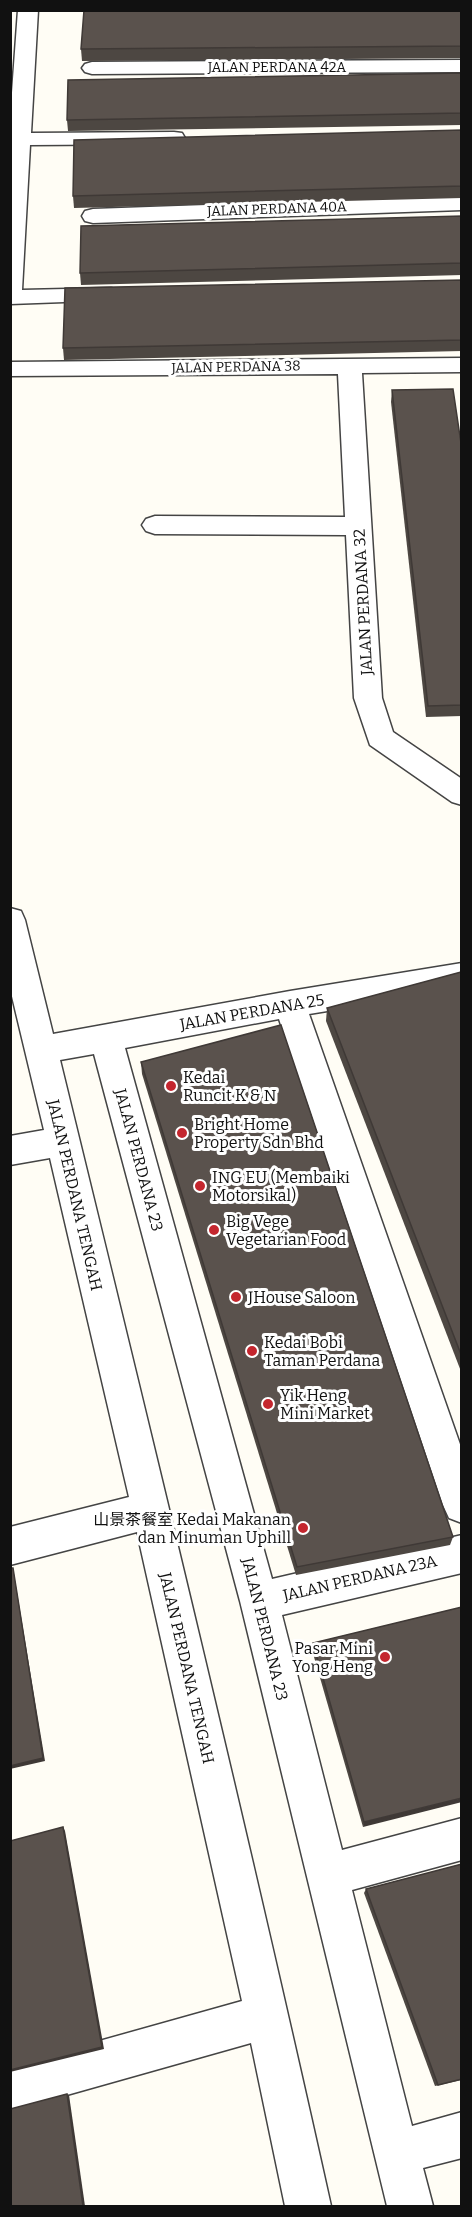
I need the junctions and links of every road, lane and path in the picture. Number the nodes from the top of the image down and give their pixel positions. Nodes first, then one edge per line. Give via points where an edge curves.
1 (21, 17) edge
2 (462, 66) edge
3 (92, 68) edge
4 (199, 137) edge
5 (20, 139) junction
6 (14, 178) edge
7 (462, 203) edge
8 (93, 216) dead end
9 (129, 295) edge
10 (10, 296) edge
11 (462, 365) edge
12 (350, 366) junction
13 (10, 369) edge
14 (155, 525) dead end
15 (358, 526) junction
16 (462, 794) edge
17 (10, 920) edge
18 (462, 976) edge
19 (290, 1004) junction
20 (106, 1038) junction
21 (42, 1050) junction
22 (62, 1141) junction
23 (10, 1151) edge
24 (462, 1505) edge
25 (151, 1510) junction
26 (10, 1546) edge
27 (462, 1554) edge
28 (259, 1601) junction
29 (462, 1839) edge
30 (328, 1875) junction
31 (267, 2016) junction
32 (10, 2089) edge
33 (462, 2135) edge
34 (396, 2153) junction
35 (308, 2206) edge
36 (410, 2206) edge

1 - 5 street
2 - 3 street, JALAN PERDANA 42A
4 - 5 street
5 - 6 street
6 - 10 street
7 - 8 street, JALAN PERDANA 40A
9 - 10 street
11 - 12 street, JALAN PERDANA 38
12 - 13 street, JALAN PERDANA 38
12 - 15 street, JALAN PERDANA 32
14 - 15 street
15 - 16 street, JALAN PERDANA 32 via 368,698 380,738
17 - 21 street, JALAN PERDANA TENGAH
18 - 19 street, JALAN PERDANA 25
19 - 20 street, JALAN PERDANA 25
19 - 24 street
20 - 21 street, JALAN PERDANA 25
20 - 28 street, JALAN PERDANA 23
21 - 22 street, JALAN PERDANA TENGAH
22 - 23 street
22 - 25 street, JALAN PERDANA TENGAH
25 - 26 street
25 - 31 street, JALAN PERDANA TENGAH
27 - 28 street, JALAN PERDANA 23A
28 - 30 street, JALAN PERDANA 23
29 - 30 street
30 - 34 street, JALAN PERDANA 23
31 - 32 street
31 - 35 street, JALAN PERDANA TENGAH
33 - 34 street
34 - 36 street, JALAN PERDANA 23

